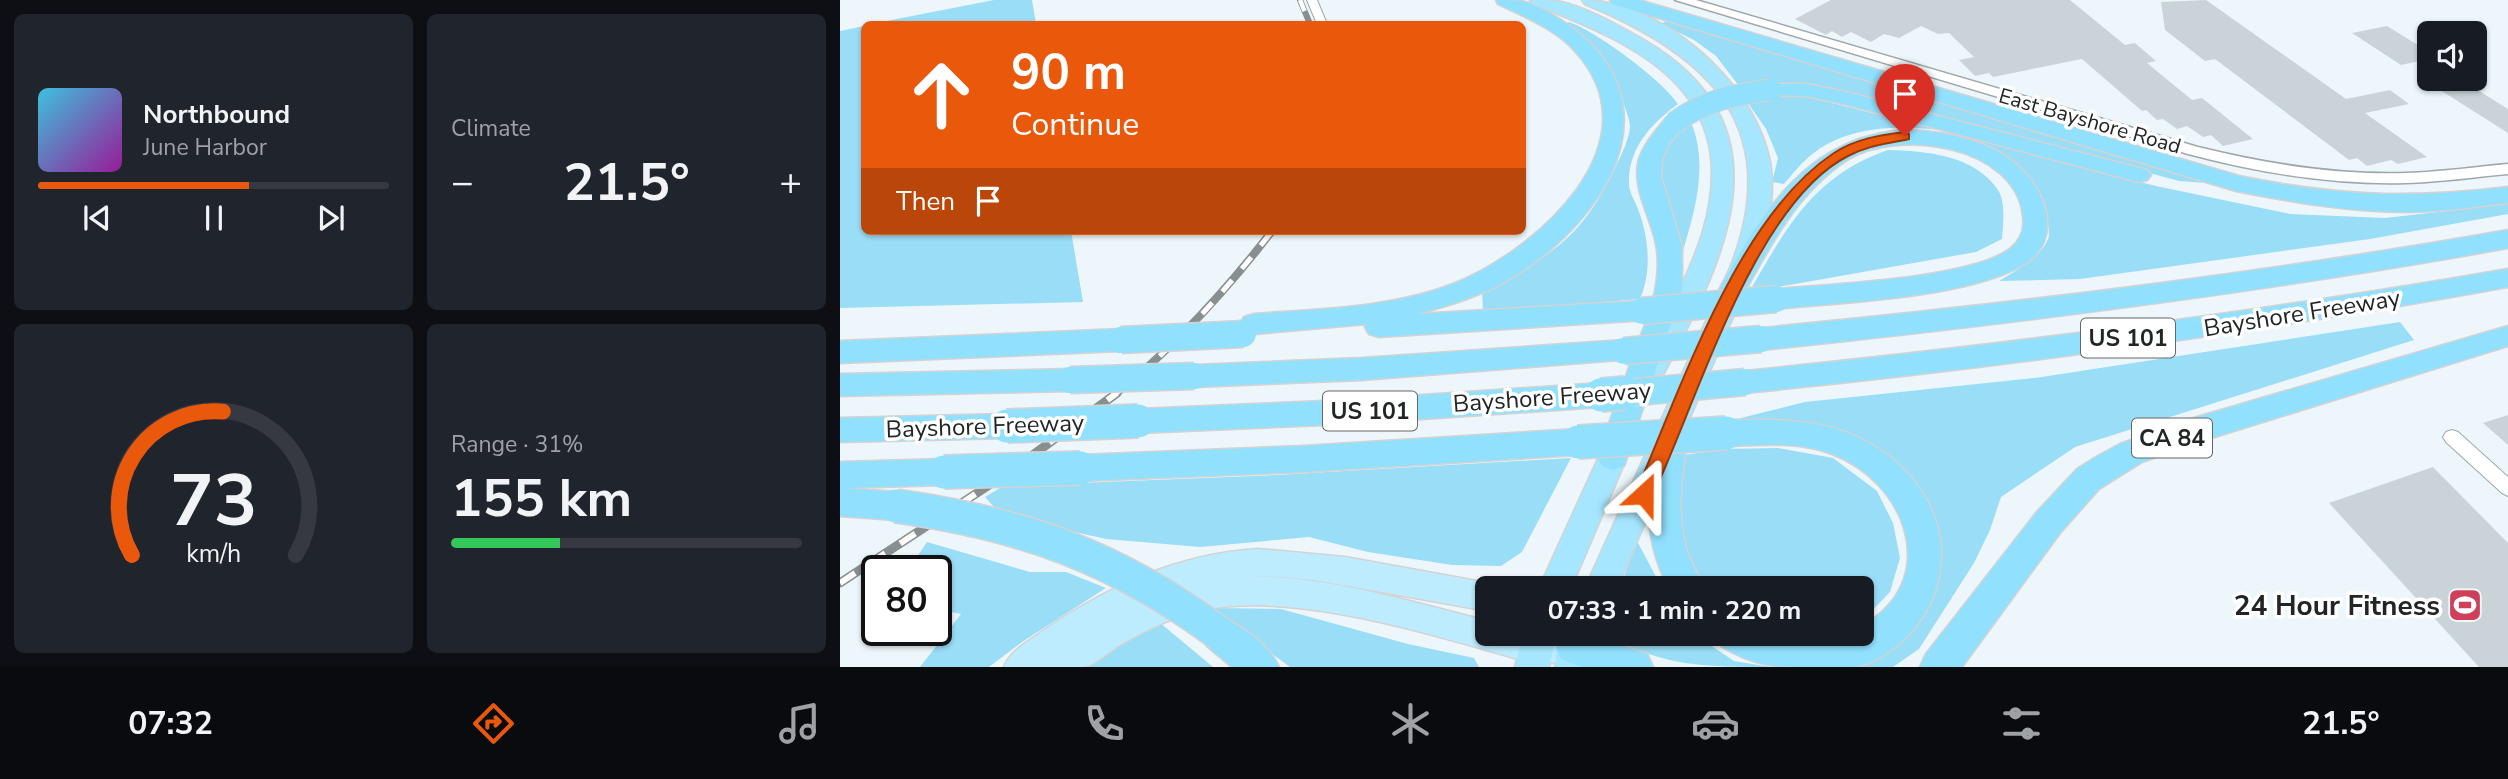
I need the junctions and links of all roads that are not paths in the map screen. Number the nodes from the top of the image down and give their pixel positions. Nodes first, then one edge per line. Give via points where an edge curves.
1 (1312, 0) edge
2 (1506, 0) edge
3 (1539, 0) edge
4 (1591, 0) edge
5 (1619, 0) edge
6 (1682, 0) edge
7 (1321, 21) edge
8 (2508, 169) edge
9 (2508, 196) edge
10 (2508, 239) edge
11 (2508, 278) edge
12 (1730, 295) junction
13 (1249, 329) junction
14 (2508, 337) edge
15 (840, 352) edge
16 (840, 385) edge
17 (1675, 426) junction
18 (840, 429) edge
19 (2452, 437) dead end
20 (1613, 457) junction
21 (840, 475) edge
22 (2508, 488) edge
23 (840, 502) edge
24 (1560, 576) edge
25 (1606, 576) edge
26 (1680, 576) edge
27 (1475, 595) edge
28 (1874, 642) edge
29 (1759, 646) edge
30 (1865, 646) edge
31 (1557, 647) edge
32 (1939, 666) edge
33 (1020, 667) edge
34 (1059, 667) edge
35 (1260, 667) edge
36 (1634, 667) edge

1 - 7 street
2 - 13 highway via 1574,39 1607,84 1614,114 1610,151 1602,173 1577,208 1527,256 1463,290 1375,314
3 - 20 highway via 1616,29 1669,64 1706,109 1723,158 1723,197 1715,232
4 - 12 highway via 1682,44 1719,78 1746,118 1760,165 1760,201 1752,239
5 - 9 highway via 2236,183 2323,199 2384,204
6 - 8 street, East Bayshore Road via 2256,166 2378,179
9 - 20 highway, bridge via 2388,212 2269,205 1805,90 1739,94 1708,103 1674,123 1652,154 1648,176 1669,241 1670,287
10 - 16 highway, Bayshore Freeway / US 101, bridge via 2088,303 1624,351 1194,376
11 - 18 highway, Bayshore Freeway / US 101, bridge via 2212,327 1745,382 1348,412
12 - 13 highway, bridge via 1762,237 1796,192 1841,154 1875,140 1922,137 1971,149 2012,173 2036,208 2035,234 2029,246 2002,266 1962,276 1642,311
12 - 17 highway
13 - 15 highway, bridge
14 - 32 highway, CA 84 via 2131,453 2088,479 2048,523
17 - 25 highway
17 - 26 highway via 1664,478 1664,525
19 - 22 street
20 - 24 highway
21 - 28 highway, bridge via 1290,460 1726,433 1809,435 1834,441 1890,474 1915,508 1923,528 1927,551 1917,598
23 - 35 highway, bridge via 975,517 1074,547 1160,591
27 - 33 main road via 1311,564 1275,561 1211,567 1176,576 1100,611
29 - 30 highway, bridge via 1784,654 1834,656
31 - 34 main road via 1341,600 1267,590 1206,595 1177,603 1110,635
31 - 36 highway

